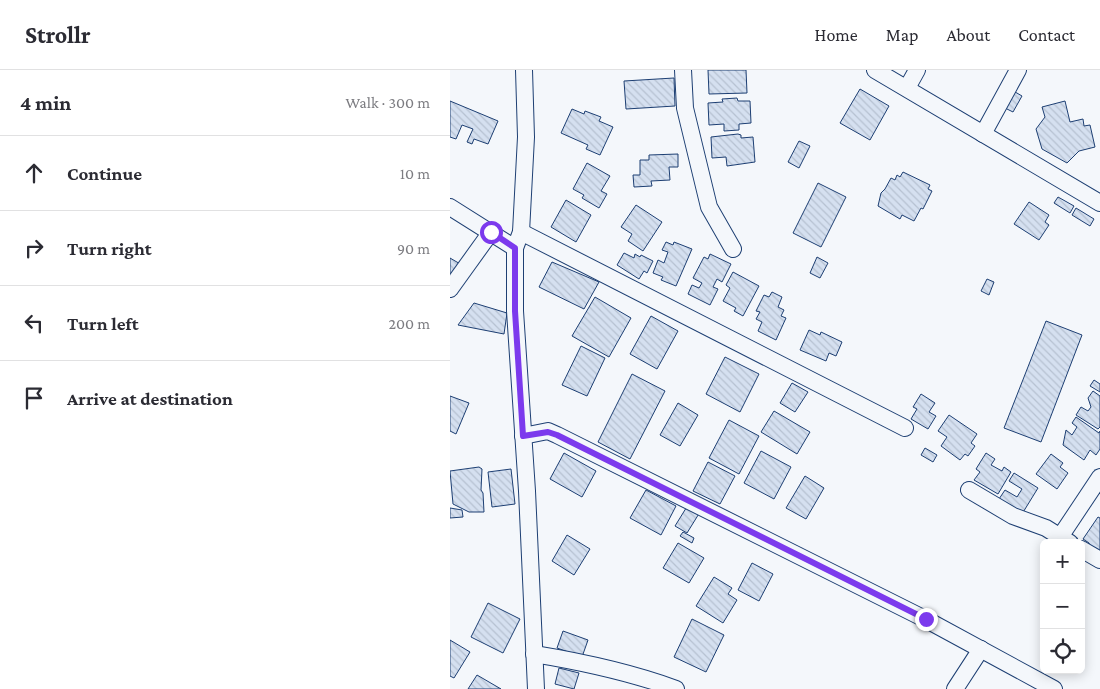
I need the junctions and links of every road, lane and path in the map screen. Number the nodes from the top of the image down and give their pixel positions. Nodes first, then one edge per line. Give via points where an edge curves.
1 (524, 70) edge
2 (683, 70) edge
3 (875, 70) edge
4 (917, 70) edge
5 (1018, 70) edge
6 (907, 88) junction
7 (983, 134) junction
8 (1100, 203) edge
9 (450, 207) edge
10 (491, 232) junction
11 (521, 232) junction
12 (515, 248) junction
13 (733, 249) dead end
14 (450, 290) edge
15 (905, 428) dead end
16 (523, 436) junction
17 (1100, 477) edge
18 (969, 490) dead end
19 (1063, 539) edge
20 (1066, 539) edge
21 (1085, 552) edge
22 (1100, 560) edge
23 (982, 649) junction
24 (534, 654) junction
25 (536, 689) edge
26 (676, 689) edge
27 (955, 689) edge
28 (1054, 689) edge

1 - 11 street via 526,137
2 - 13 street via 685,108 709,208
3 - 6 street
4 - 6 street
5 - 7 street
6 - 7 street
7 - 8 street
9 - 10 street
10 - 12 street
10 - 14 street
11 - 12 street
11 - 15 street
12 - 16 street via 515,311
16 - 23 street via 548,432 557,435
16 - 24 street
17 - 20 street
18 - 19 street via 1013,516 1046,528
21 - 22 street
23 - 27 street
23 - 28 street
24 - 25 street
24 - 26 street via 585,663

